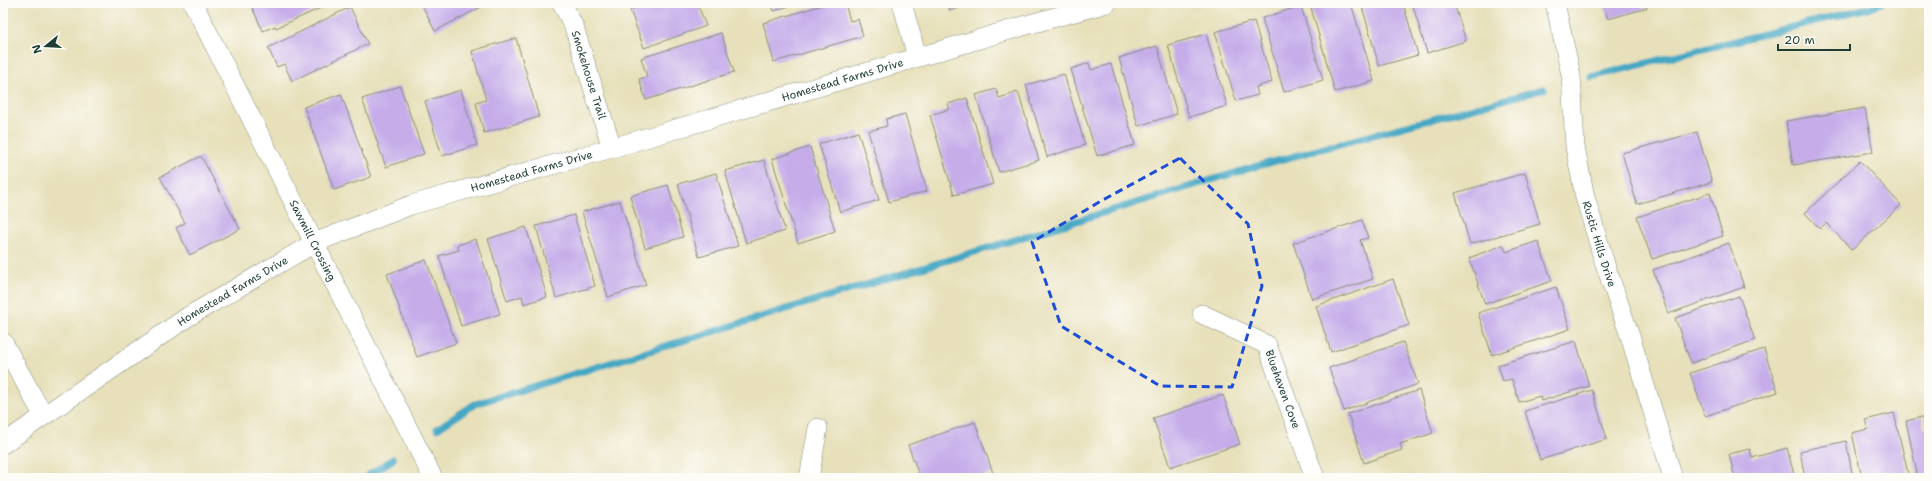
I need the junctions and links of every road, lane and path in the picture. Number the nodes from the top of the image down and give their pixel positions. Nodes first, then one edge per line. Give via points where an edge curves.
1 (193, 3) edge
2 (562, 3) edge
3 (902, 3) edge
4 (1107, 3) edge
5 (1555, 3) edge
6 (917, 57) junction
7 (612, 148) junction
8 (314, 244) junction
9 (1202, 314) dead end
10 (3, 342) edge
11 (44, 415) junction
12 (818, 428) dead end
13 (3, 444) edge
14 (433, 478) edge
15 (809, 478) edge
16 (1315, 478) edge
17 (1673, 478) edge

1 - 8 street, Sawmill Crossing
2 - 7 street, Smokehouse Trail via 574,27
3 - 6 street
4 - 6 street, Homestead Farms Drive
5 - 17 street, Rustic Hills Drive via 1571,75 1575,147 1585,197
6 - 7 street, Homestead Farms Drive
7 - 8 street, Homestead Farms Drive via 411,205
8 - 11 street, Homestead Farms Drive via 189,316
8 - 14 street, Sawmill Crossing
9 - 16 street, Bluehaven Cove via 1267,345
10 - 11 street
11 - 13 street, Homestead Farms Drive
12 - 15 street

